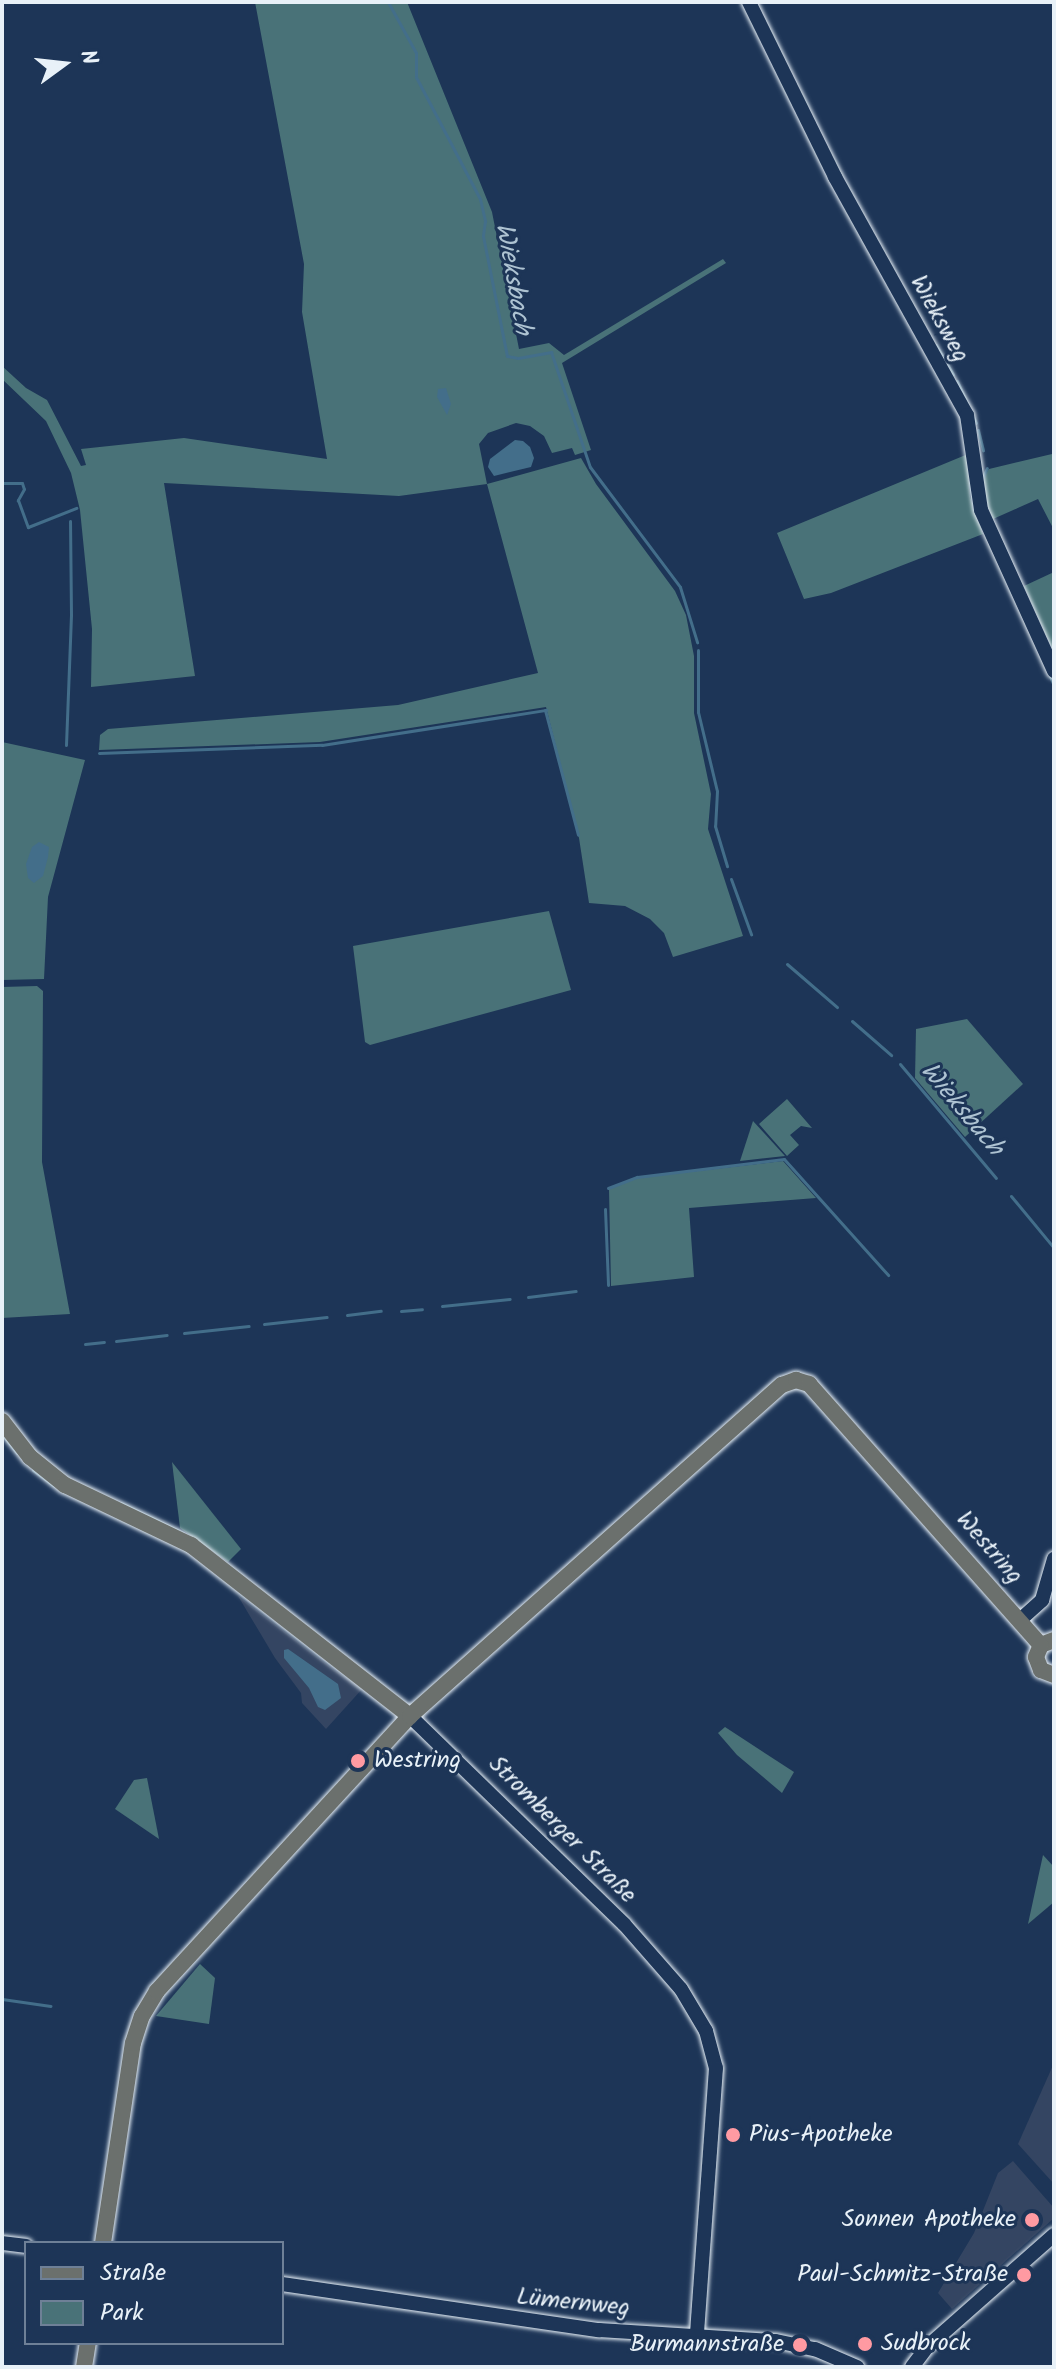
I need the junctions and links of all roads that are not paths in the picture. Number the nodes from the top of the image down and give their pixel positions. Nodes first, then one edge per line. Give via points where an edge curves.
1 (749, 2) edge
2 (1054, 671) edge
3 (2, 1421) edge
4 (1054, 1559) edge
5 (1020, 1620) junction
6 (1047, 1643) edge
7 (1054, 1675) edge
8 (410, 1716) junction
9 (1054, 2235) edge
10 (103, 2241) edge
11 (2, 2243) edge
12 (24, 2246) edge
13 (284, 2284) edge
14 (697, 2336) junction
15 (88, 2345) edge
16 (84, 2367) edge
17 (857, 2367) edge
18 (912, 2367) edge

1 - 2 street, Wieksweg via 835,177 967,415 981,510
3 - 8 main road, Stromberger Straße via 30,1457 65,1485 191,1545
4 - 5 street via 1042,1600
5 - 6 main road, Westring
5 - 8 main road, Westring via 809,1384 788,1381
6 - 7 main road, Westring via 1037,1663
8 - 10 main road, Westring via 146,2007 129,2064
8 - 14 street, Stromberger Straße via 624,1924 681,1989 706,2031 716,2068
9 - 18 street via 928,2346
11 - 12 street
13 - 14 street, Lümernweg via 599,2330
14 - 17 street, Lümernweg via 800,2345
15 - 16 main road

